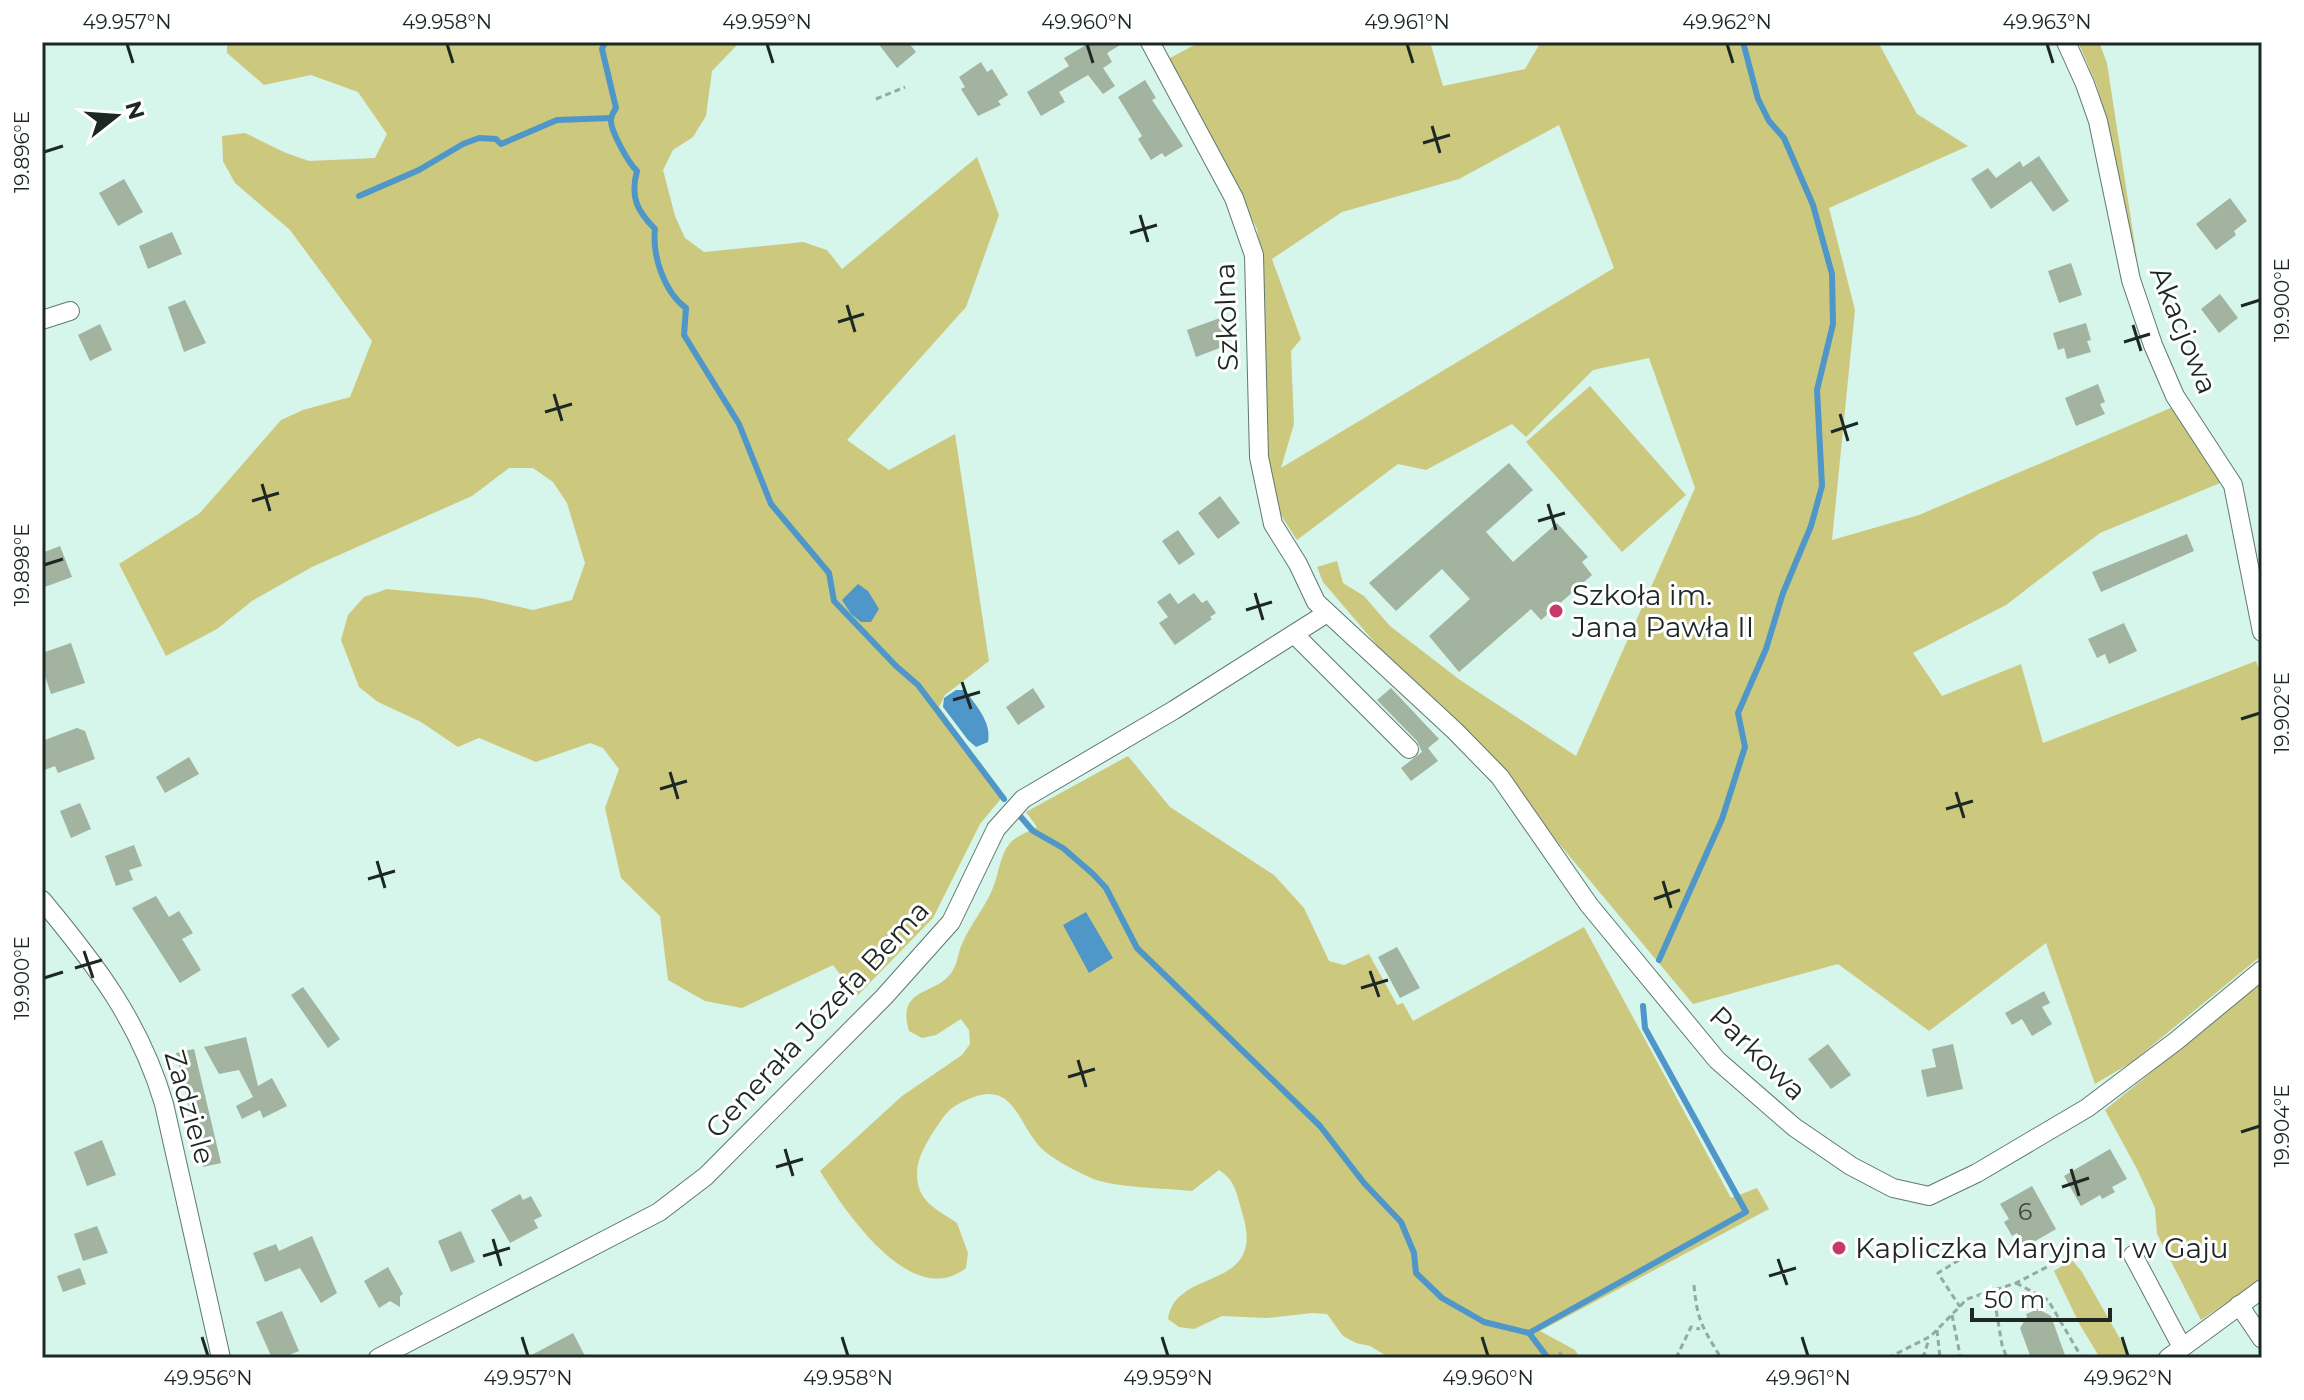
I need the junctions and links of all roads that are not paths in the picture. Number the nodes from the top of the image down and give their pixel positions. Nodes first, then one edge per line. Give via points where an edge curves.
1 (1150, 42) edge
2 (2066, 42) edge
3 (70, 311) dead end
4 (42, 320) edge
5 (1321, 608) junction
6 (2262, 632) edge
7 (1294, 634) junction
8 (1409, 749) dead end
9 (42, 900) edge
10 (2262, 970) edge
11 (2133, 1255) dead end
12 (2262, 1289) edge
13 (2239, 1305) junction
14 (2262, 1339) edge
15 (2175, 1352) edge
16 (221, 1358) edge
17 (378, 1358) edge

1 - 5 street, Szkolna via 1234,198 1254,255 1259,457 1273,524
2 - 6 street, Akacjowa via 2098,121 2131,280 2153,345 2175,396 2233,485
3 - 4 street
5 - 7 street, Generała Józefa Bema
5 - 10 street, Parkowa via 1500,777 1589,905 1717,1060 1794,1127 1893,1188 1929,1196 2020,1149 2122,1083
7 - 8 street
7 - 17 street, Generała Józefa Bema via 1023,799 996,829 951,922 706,1176 659,1212
9 - 16 street, Zadziele via 114,992 154,1070
11 - 15 street
12 - 13 street
13 - 14 street
13 - 15 street

